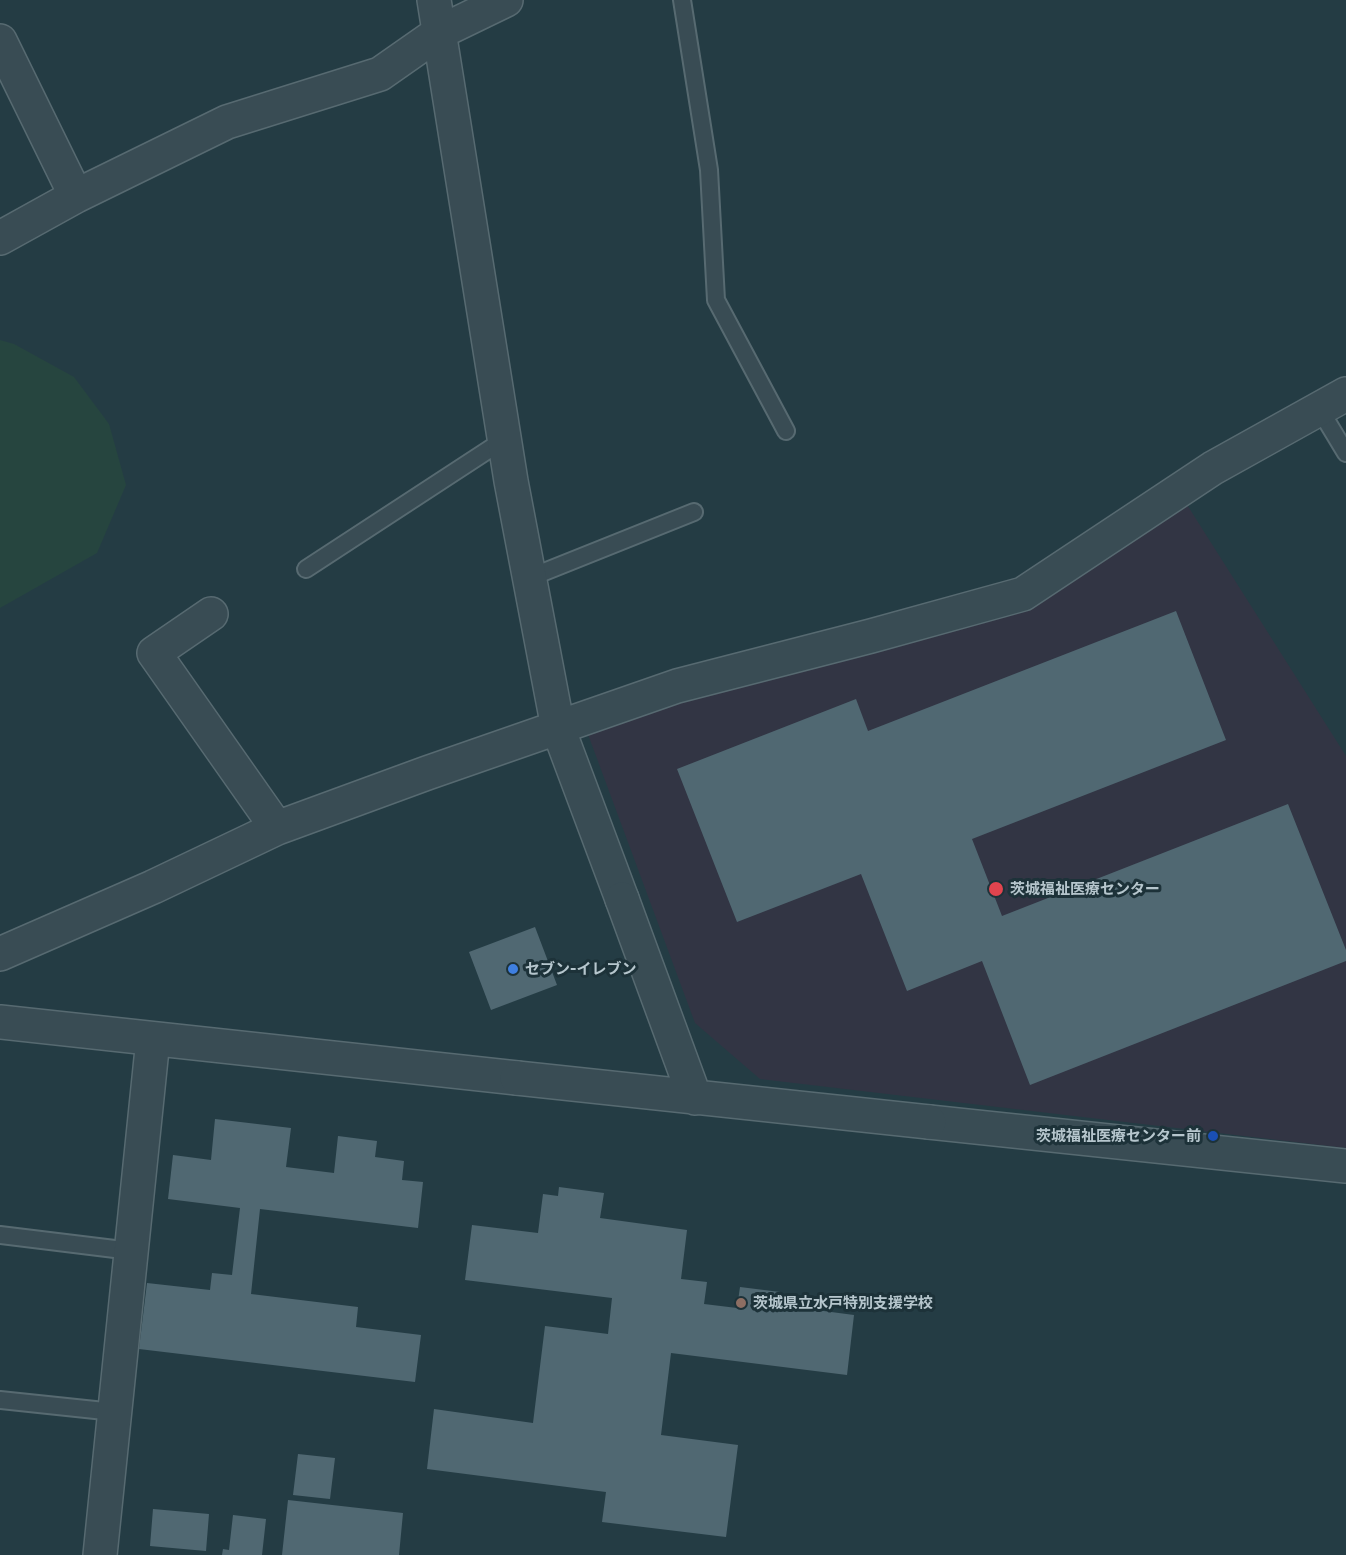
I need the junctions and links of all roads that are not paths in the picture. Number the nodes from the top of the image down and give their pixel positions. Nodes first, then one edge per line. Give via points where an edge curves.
1 (434, 0) edge
2 (506, 0) edge
3 (682, 0) edge
4 (440, 32) junction
5 (0, 41) edge
6 (76, 196) junction
7 (0, 238) edge
8 (1333, 402) edge
9 (786, 431) dead end
10 (505, 439) junction
11 (1346, 453) edge
12 (694, 512) dead end
13 (306, 570) dead end
14 (530, 578) junction
15 (211, 614) dead end
16 (558, 729) junction
17 (277, 828) junction
18 (0, 954) edge
19 (0, 1022) edge
20 (153, 1039) junction
21 (695, 1098) junction
22 (1346, 1166) edge
23 (0, 1235) edge
24 (130, 1251) junction
25 (0, 1400) edge
26 (114, 1412) junction
27 (100, 1555) edge

1 - 4 street
2 - 4 street
3 - 9 lane via 709,170 716,300
4 - 6 street via 380,74 227,122
4 - 10 street
5 - 6 street
6 - 7 street
8 - 11 lane
8 - 16 street via 1213,468 1023,594 677,686
10 - 13 lane
10 - 14 street
12 - 14 lane
14 - 16 street
15 - 17 street via 154,652
16 - 17 street
16 - 21 street
17 - 18 street
19 - 20 street
20 - 21 street
20 - 24 street
21 - 22 street
23 - 24 lane
24 - 26 street
25 - 26 lane
26 - 27 street

